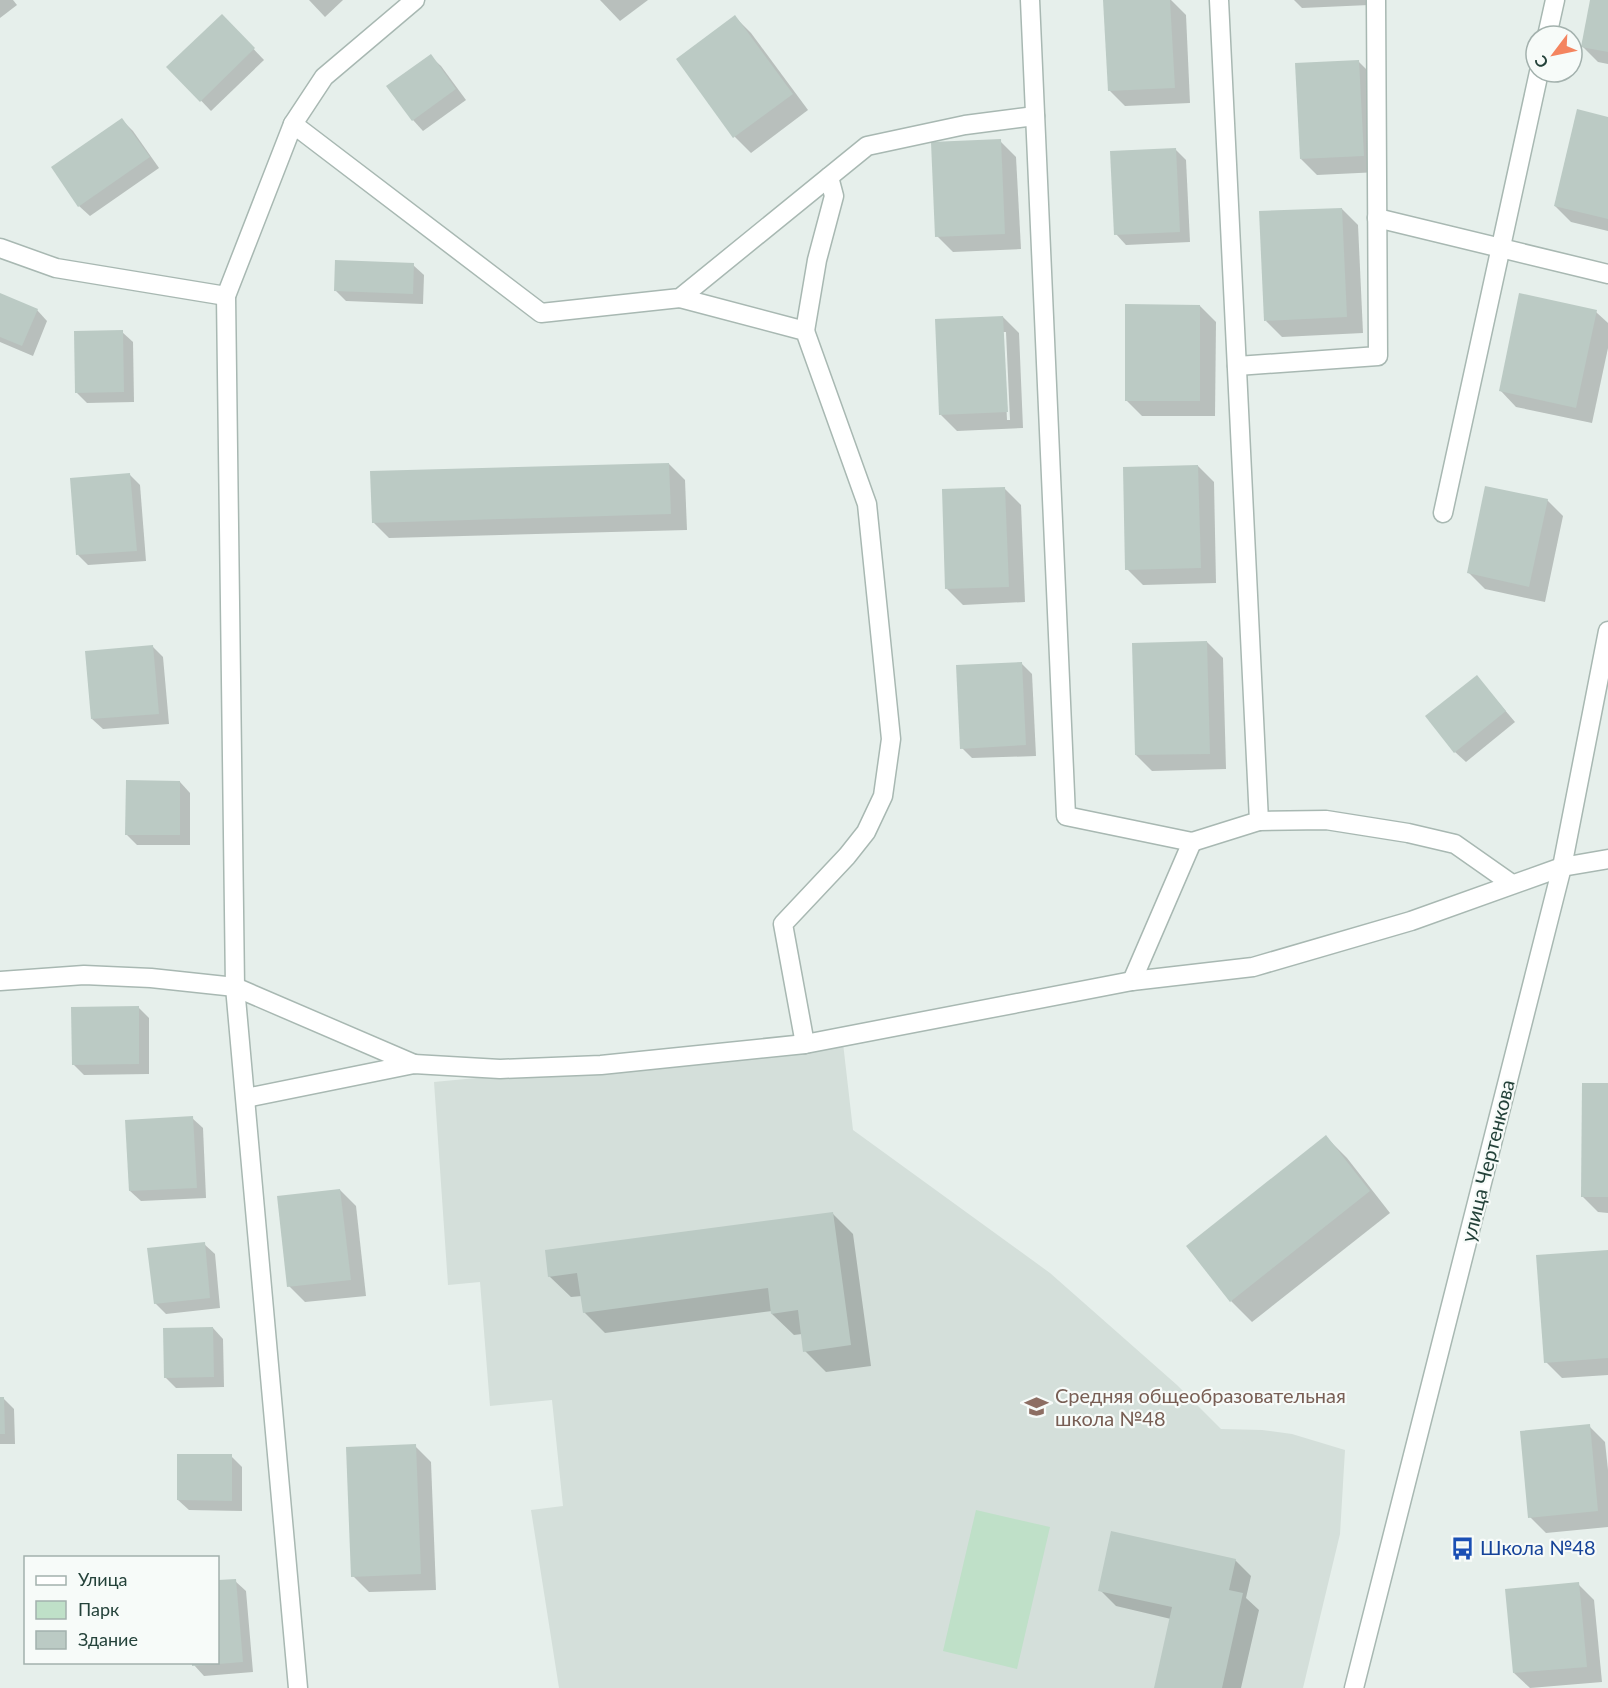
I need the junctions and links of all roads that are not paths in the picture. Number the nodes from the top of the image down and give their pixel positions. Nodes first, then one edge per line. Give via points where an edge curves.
1 (415, 0) edge
2 (1030, 0) edge
3 (1219, 0) edge
4 (1376, 0) edge
5 (1555, 0) edge
6 (1550, 24) edge
7 (1536, 84) edge
8 (1035, 116) junction
9 (292, 124) junction
10 (829, 177) junction
11 (1377, 218) junction
12 (0, 248) edge
13 (1501, 248) junction
14 (1608, 274) edge
15 (226, 296) junction
16 (680, 298) junction
17 (805, 331) junction
18 (1237, 366) junction
19 (1443, 513) dead end
20 (1608, 631) edge
21 (1259, 821) junction
22 (1192, 842) junction
23 (1608, 859) edge
24 (1562, 867) junction
25 (1512, 885) junction
26 (0, 981) edge
27 (1132, 981) junction
28 (235, 987) junction
29 (805, 1044) junction
30 (414, 1064) junction
31 (246, 1098) junction
32 (298, 1688) edge
33 (1354, 1688) edge

1 - 9 street via 324,77
2 - 8 street
3 - 18 street
4 - 11 street
5 - 6 street
7 - 13 street
8 - 10 street via 965,125 867,146
8 - 22 street via 1066,816
9 - 15 street
9 - 16 street via 541,313
10 - 16 street
10 - 17 street via 834,196 817,260
11 - 13 street
11 - 18 street via 1378,356
12 - 15 street via 56,268
13 - 14 street
13 - 19 street
15 - 28 street
16 - 17 street
17 - 29 street via 867,504 891,739 883,796 866,832 783,924
18 - 21 street
20 - 24 street, улица Чертенкова
21 - 22 street
21 - 25 street via 1326,820 1455,844
22 - 27 street
23 - 24 street
24 - 25 street
24 - 33 street, улица Чертенкова
25 - 27 street via 1411,921 1253,967
26 - 28 street via 84,975
27 - 29 street
28 - 30 street
28 - 31 street
29 - 30 street via 602,1065 500,1069
30 - 31 street
31 - 32 street

